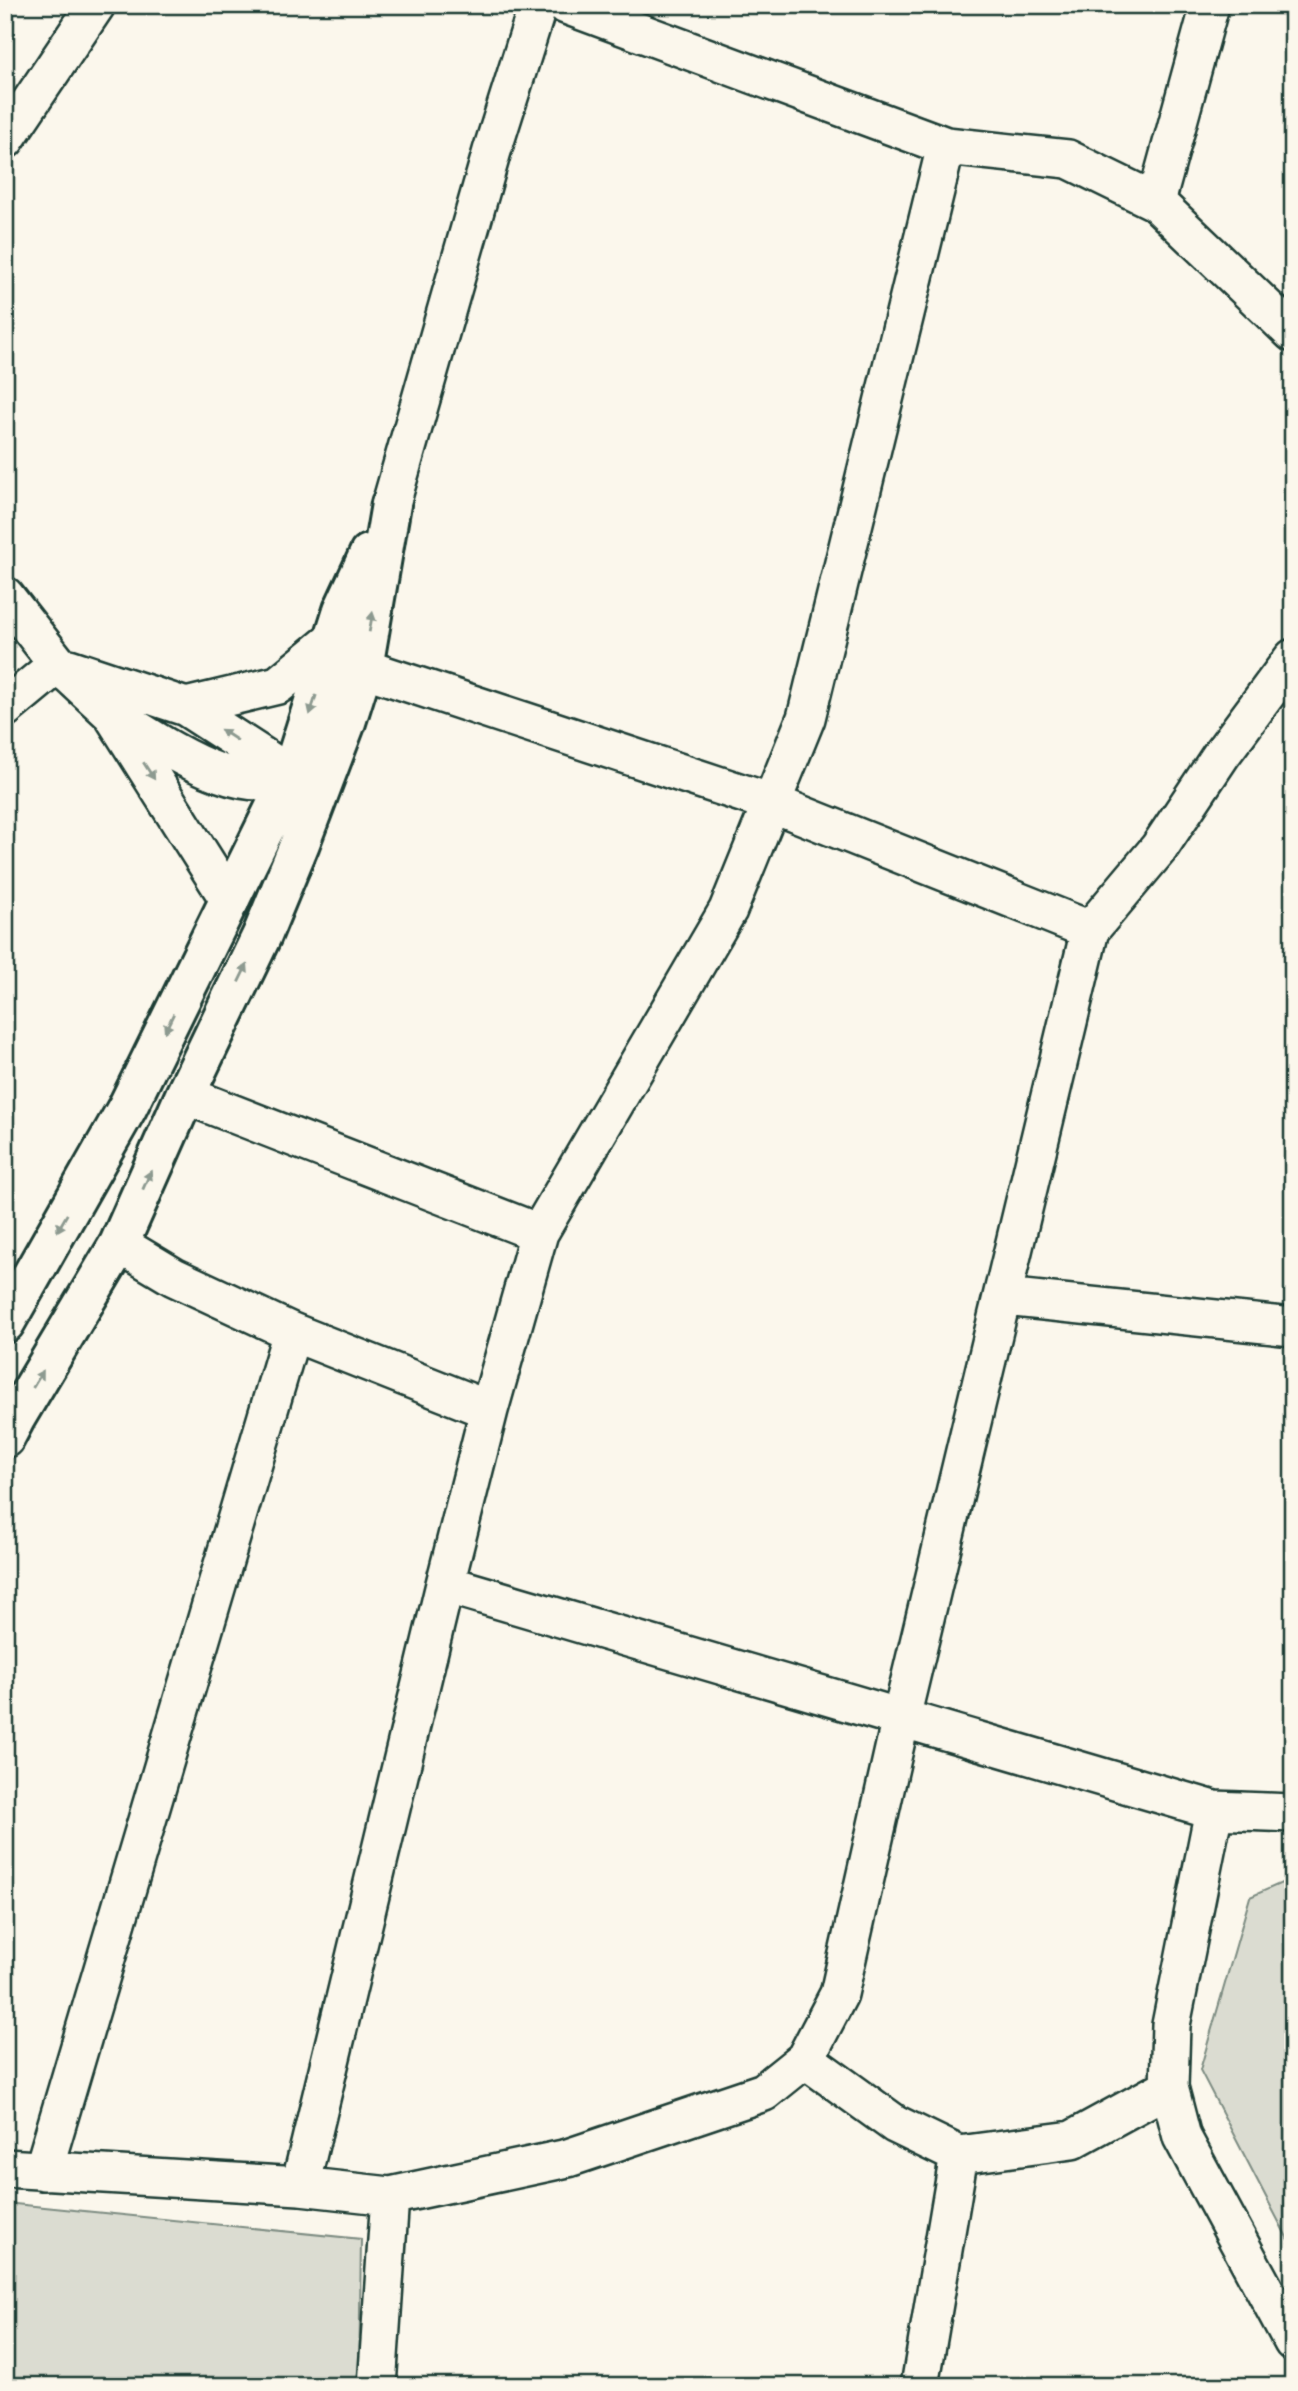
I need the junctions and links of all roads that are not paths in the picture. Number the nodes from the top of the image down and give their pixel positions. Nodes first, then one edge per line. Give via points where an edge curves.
1 (96, 5) edge
2 (538, 5) edge
3 (566, 5) edge
4 (1210, 5) edge
5 (630, 17) edge
6 (5, 140) edge
7 (946, 146) junction
8 (1156, 202) junction
9 (1293, 333) edge
10 (391, 504) junction
11 (5, 596) edge
12 (334, 639) junction
13 (1293, 658) edge
14 (58, 664) junction
15 (363, 668) junction
16 (186, 707) junction
17 (5, 708) edge
18 (112, 714) junction
19 (346, 722) junction
20 (291, 775) junction
21 (772, 803) junction
22 (300, 843) junction
23 (230, 901) junction
24 (1090, 930) junction
25 (185, 1095) junction
26 (539, 1233) junction
27 (119, 1244) junction
28 (1004, 1297) junction
29 (5, 1323) edge
30 (1293, 1327) edge
31 (292, 1332) junction
32 (489, 1410) junction
33 (5, 1438) edge
34 (446, 1584) junction
35 (901, 1718) junction
36 (1214, 1810) junction
37 (1293, 1813) edge
38 (804, 2059) junction
39 (1169, 2087) junction
40 (959, 2155) junction
41 (5, 2168) edge
42 (43, 2171) junction
43 (300, 2186) junction
44 (390, 2196) junction
45 (1293, 2342) edge
46 (377, 2386) edge
47 (920, 2386) edge

1 - 6 street
2 - 10 street
3 - 5 street
4 - 8 street
5 - 7 street
7 - 8 street via 1068,159
7 - 21 street via 806,718
8 - 9 street
10 - 12 street
15 -> 10 street
11 - 14 street
12 - 16 street via 278,685
12 -> 20 street
13 - 24 street via 1159,848
14 - 16 street
14 - 17 street
14 - 18 street
15 - 19 street
15 - 21 street
20 -> 16 street
18 - 20 street via 190,761 253,782
18 -> 23 street
19 - 20 street
19 - 22 street
20 - 22 street
20 - 23 street
21 - 24 street
21 - 26 street via 728,911
25 -> 22 street
23 -> 29 street via 127,1108
24 - 28 street
25 - 26 street
27 -> 25 street
26 - 32 street
27 - 31 street via 174,1277
33 -> 27 street
28 - 30 street
28 - 35 street
31 - 32 street
31 - 42 street
32 - 34 street
34 - 35 street
34 - 43 street
35 - 36 street
35 - 38 street via 839,1994
36 - 37 street
36 - 39 street via 1171,2025
38 - 40 street via 895,2124
38 - 44 street via 764,2092 568,2158
39 - 40 street via 1072,2140
39 - 45 street via 1182,2137
40 - 47 street
41 - 42 street
42 - 43 street
43 - 44 street
44 - 46 street

